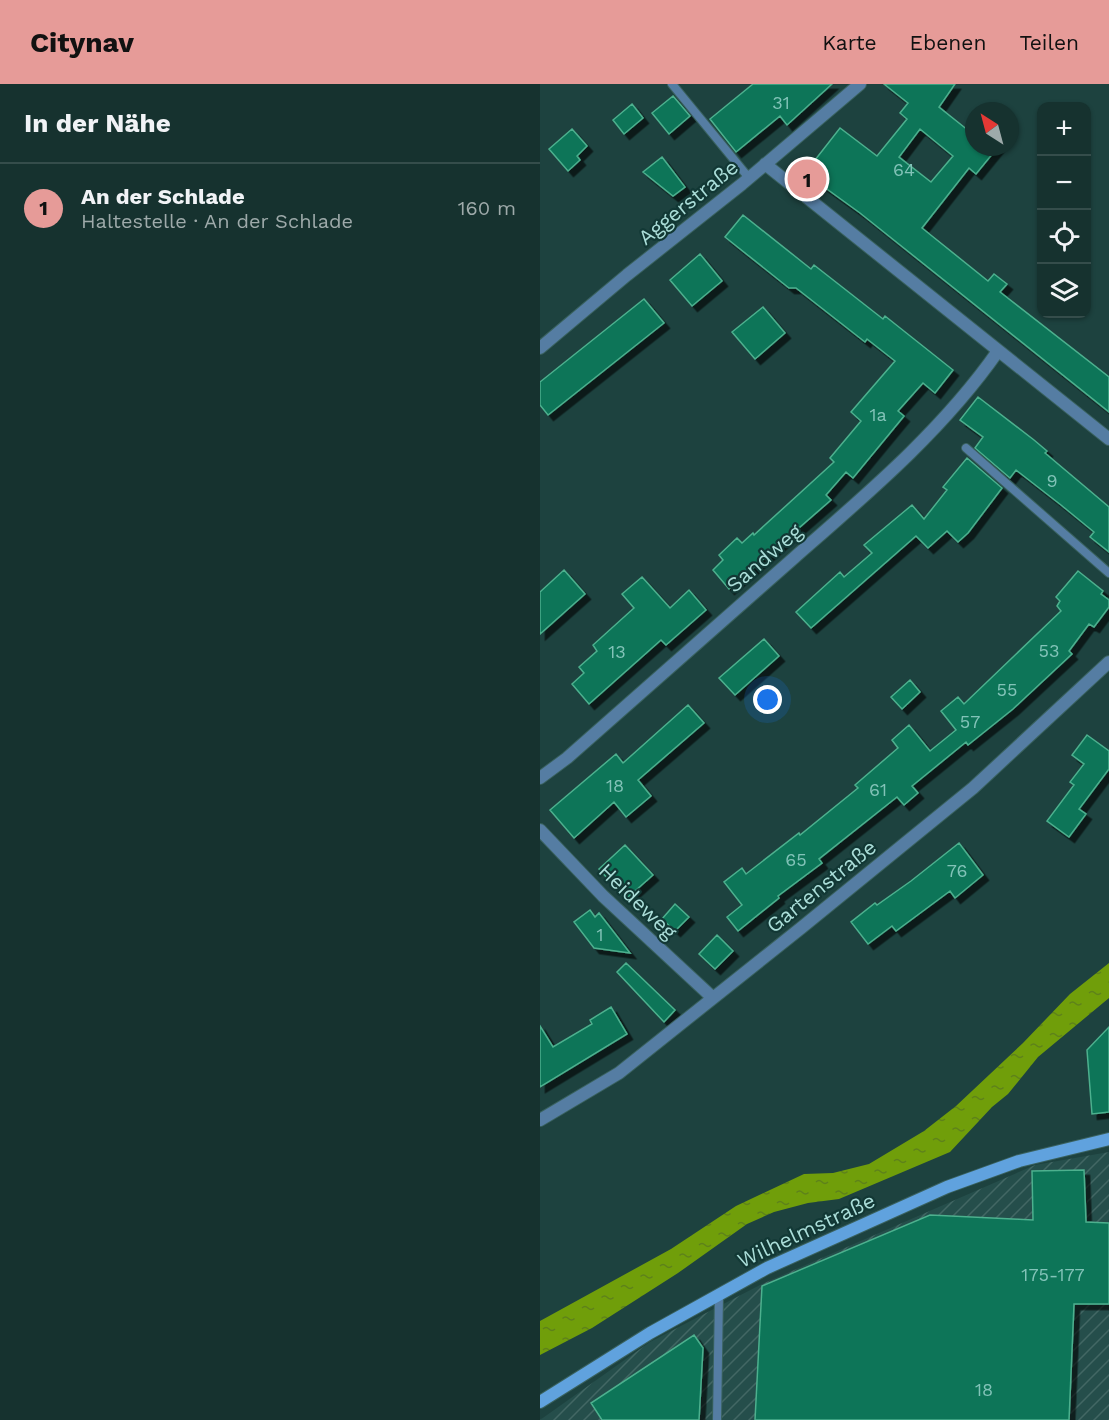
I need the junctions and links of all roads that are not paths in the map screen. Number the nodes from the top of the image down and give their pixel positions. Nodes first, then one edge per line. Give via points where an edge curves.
1 (672, 84) edge
2 (860, 84) edge
3 (765, 165) junction
4 (749, 178) junction
5 (540, 348) edge
6 (998, 351) junction
7 (1109, 439) edge
8 (966, 448) dead end
9 (1109, 573) edge
10 (1109, 662) edge
11 (540, 778) edge
12 (540, 830) edge
13 (712, 998) junction
14 (540, 1120) edge
15 (1109, 1139) edge
16 (719, 1294) junction
17 (540, 1402) edge
18 (717, 1420) edge

1 - 4 lane
2 - 3 street, Aggerstraße
3 - 4 street, Aggerstraße
3 - 6 street
4 - 5 street, Aggerstraße
6 - 7 street
6 - 11 street, Sandweg via 932,429 873,488
8 - 9 lane
10 - 13 street, Gartenstraße via 973,788
12 - 13 street, Heideweg via 603,896
13 - 14 street, Gartenstraße via 619,1073
15 - 16 main road, Wilhelmstraße via 1019,1161 947,1187 767,1268
16 - 17 main road, Wilhelmstraße
16 - 18 lane

